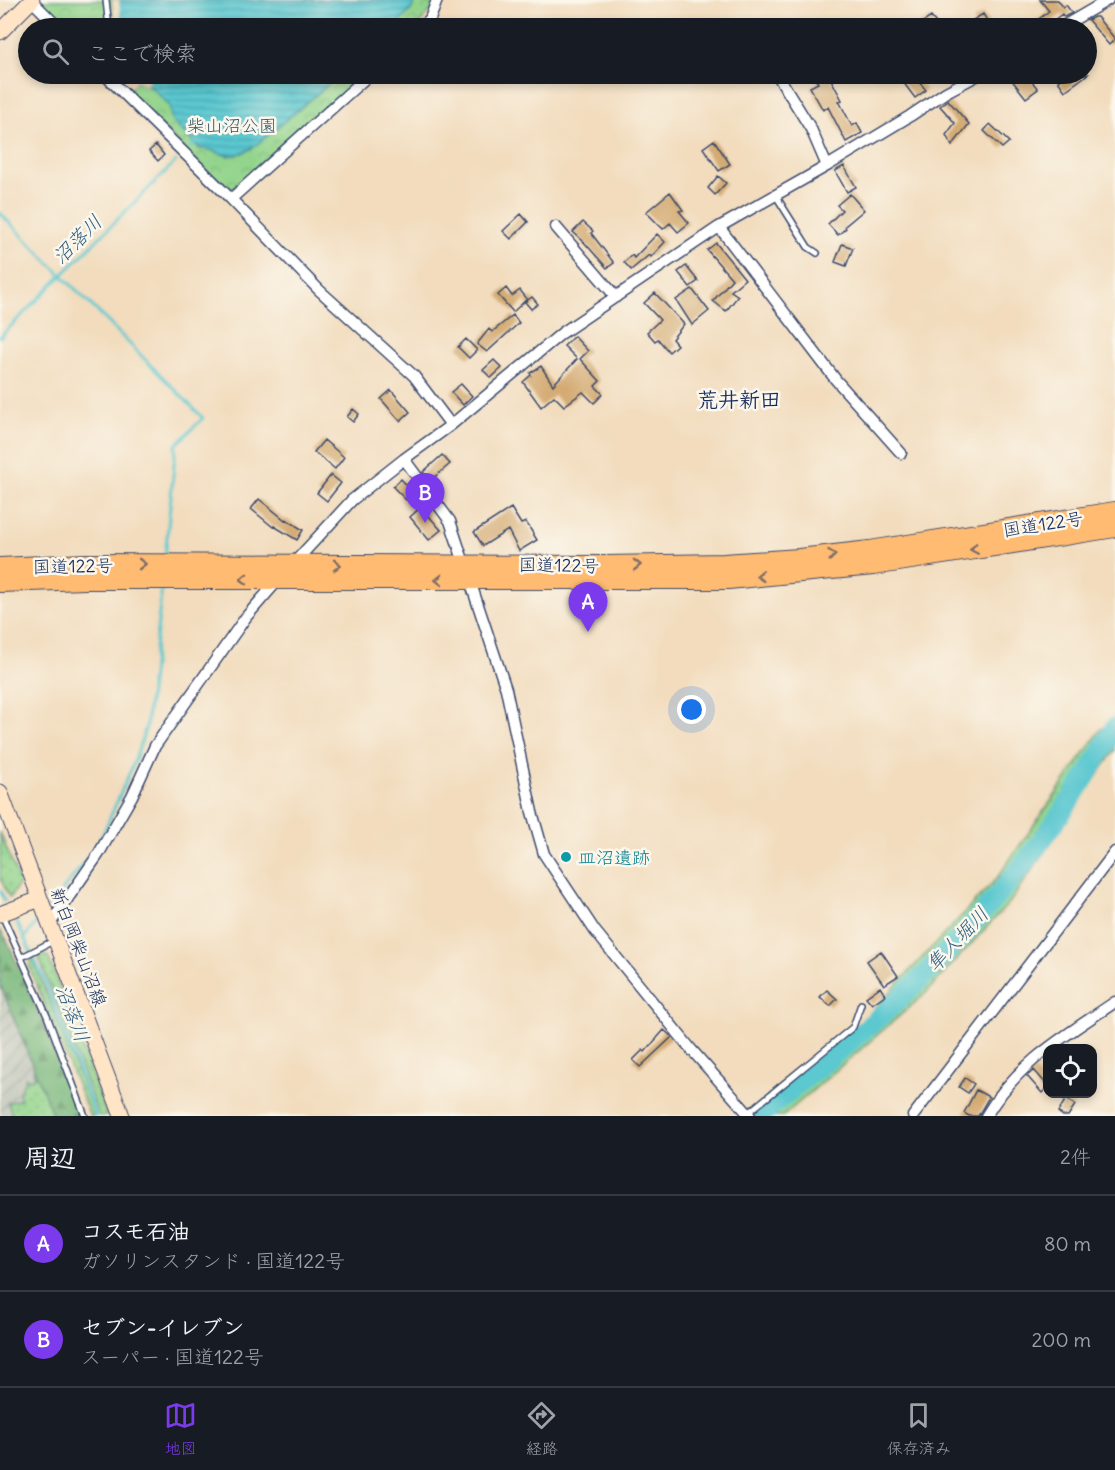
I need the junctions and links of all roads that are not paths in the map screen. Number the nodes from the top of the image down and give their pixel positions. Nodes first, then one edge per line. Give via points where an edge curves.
1 (32, 0) edge
2 (106, 0) edge
3 (438, 0) edge
4 (1108, 0) edge
5 (49, 18) edge
6 (108, 18) edge
7 (430, 18) edge
8 (1077, 18) edge
9 (0, 32) edge
10 (119, 84) edge
11 (359, 84) edge
12 (783, 84) edge
13 (961, 84) edge
14 (827, 166) junction
15 (775, 194) junction
16 (231, 199) junction
17 (556, 227) dead end
18 (719, 227) junction
19 (817, 253) dead end
20 (616, 297) junction
21 (451, 425) junction
22 (901, 453) dead end
23 (404, 459) junction
24 (1115, 512) edge
25 (1115, 528) edge
26 (0, 568) edge
27 (285, 572) junction
28 (467, 572) junction
29 (0, 582) edge
30 (0, 792) edge
31 (1115, 852) edge
32 (40, 899) junction
33 (1, 913) edge
34 (50, 924) junction
35 (56, 939) junction
36 (25, 955) junction
37 (1115, 1002) edge
38 (861, 1004) dead end
39 (749, 1115) edge
40 (85, 1116) edge
41 (122, 1116) edge
42 (913, 1116) edge
43 (986, 1116) edge

1 - 5 street
1 - 9 street
2 - 6 lane
3 - 7 street
4 - 8 street
10 - 16 street
11 - 16 street
12 - 14 street via 811,129
13 - 14 street
14 - 15 street
15 - 18 street
15 - 19 lane via 808,247
16 - 21 street via 319,290 414,376
17 - 20 street
18 - 20 street
18 - 22 street via 836,380
20 - 21 street via 562,333
21 - 23 street
23 - 27 street via 352,500
23 - 28 street via 450,521
28 -> 24 highway, 国道122号 via 799,559
25 -> 28 highway, 国道122号 via 873,565 728,579
26 -> 27 highway, 国道122号 via 86,564
27 - 28 highway, 国道122号
27 -> 29 highway, 国道122号
27 - 34 street via 246,617 155,746 98,855
28 - 39 street via 506,689 544,854 595,931
30 - 32 street, 新白岡柴山沼線
31 - 42 street
32 - 33 street
32 - 34 street, 新白岡柴山沼線
33 - 36 lane
34 - 35 street, 新白岡柴山沼線
35 - 36 lane
35 - 41 street, 新白岡柴山沼線
36 - 40 lane
37 - 43 street via 1018,1072
38 - 39 lane via 853,1027

